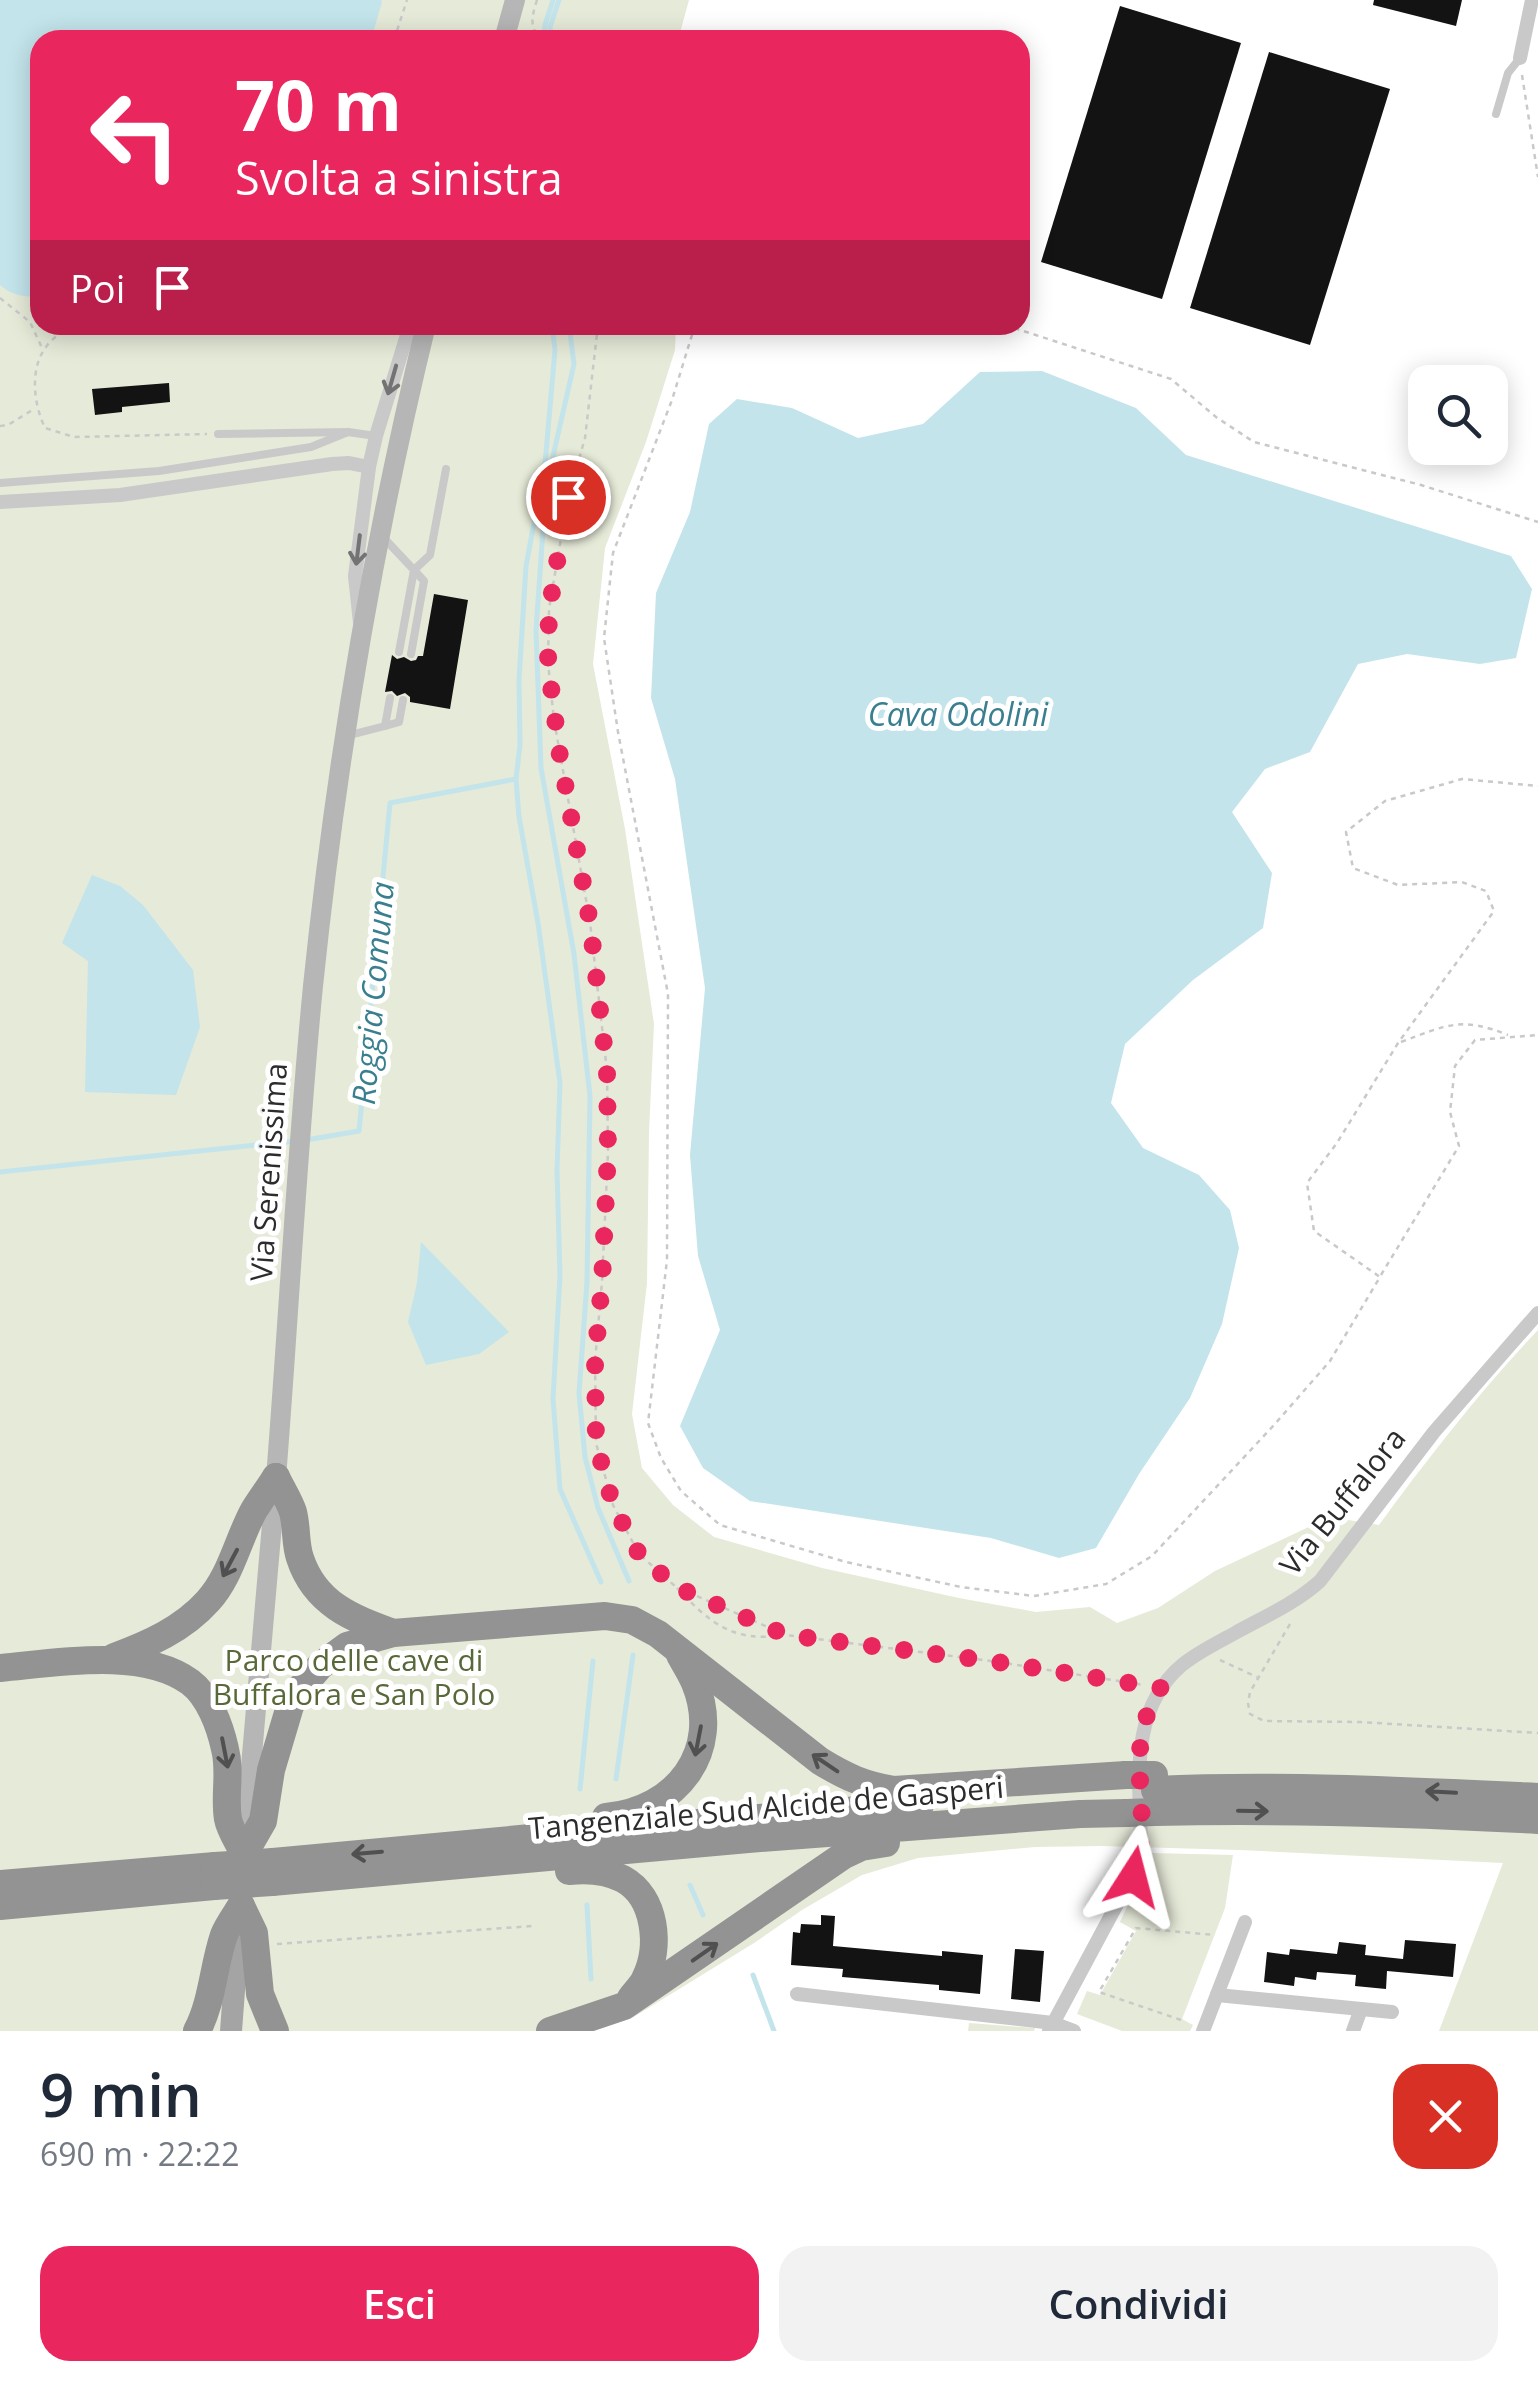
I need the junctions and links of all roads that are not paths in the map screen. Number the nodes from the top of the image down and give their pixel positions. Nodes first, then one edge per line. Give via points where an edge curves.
1 (515, 0) edge
2 (1532, 0) edge
3 (507, 30) edge
4 (1520, 58) joint
5 (1496, 114) dead end
6 (407, 335) edge
7 (424, 335) edge
8 (348, 432) junction
9 (218, 434) road end
10 (376, 436) junction
11 (369, 467) junction
12 (446, 469) dead end
13 (0, 483) edge
14 (0, 502) edge
15 (382, 536) junction
16 (414, 570) junction
17 (362, 633) junction
18 (399, 652) dead end
19 (411, 654) dead end
20 (390, 698) dead end
21 (403, 700) dead end
22 (385, 726) junction
23 (346, 736) junction
24 (1538, 1313) edge
25 (276, 1477) junction
26 (393, 1633) junction
27 (677, 1649) junction
28 (108, 1659) junction
29 (0, 1668) edge
30 (1141, 1793) junction
31 (1538, 1797) edge
32 (1080, 1814) junction
33 (1538, 1820) edge
34 (431, 1848) junction
35 (244, 1854) junction
36 (273, 1872) junction
37 (0, 1873) edge
38 (215, 1876) junction
39 (343, 1877) junction
40 (38, 1881) junction
41 (3, 1902) edge
42 (241, 1906) junction
43 (1245, 1922) dead end
44 (797, 1994) dead end
45 (1217, 1995) junction
46 (624, 2006) junction
47 (1361, 2009) junction
48 (1392, 2012) dead end
49 (1051, 2027) edge
50 (197, 2031) edge
51 (231, 2031) edge
52 (275, 2031) edge
53 (550, 2031) edge
54 (1074, 2031) edge
55 (1203, 2031) edge
56 (1353, 2031) edge

1 - 3 main road
2 - 4 street
4 - 5 lane
6 -> 10 street
7 - 15 main road, Via Serenissima
8 - 9 lane
8 - 10 lane
8 - 13 lane via 311,446 158,472
10 - 11 street
11 - 14 street via 332,464 120,495
11 -> 17 street via 355,576
12 - 16 lane via 430,556
15 - 16 lane
15 - 17 main road, Via Serenissima
16 - 18 lane
16 - 19 lane via 424,581
17 - 23 main road, Via Serenissima
20 - 22 lane
21 - 22 lane via 399,722
22 - 23 lane
23 - 25 main road, Via Serenissima via 300,1130
24 - 49 street, Via Buffalora via 1434,1432 1320,1581 1185,1662 1161,1688 1140,1744 1138,1866
25 - 26 highway via 313,1584 352,1618
25 -> 28 highway via 210,1600 146,1646
25 - 35 main road, Via Serenissima
26 - 27 highway via 605,1616 632,1620
26 - 35 highway via 347,1646 300,1689 281,1732 263,1822
30 -> 27 highway via 867,1786 820,1761
27 -> 34 highway via 696,1684 702,1735 693,1764 667,1796 619,1816 489,1826
28 - 29 highway
28 -> 35 highway via 164,1668 206,1699 228,1762 228,1820
31 -> 30 highway, Tangenziale Sud Alcide de Gasperi via 1202,1788
30 - 32 highway, Tangenziale Sud Alcide de Gasperi
30 -> 33 highway, Tangenziale Sud Alcide de Gasperi via 1227,1810
30 - 34 highway, Tangenziale Sud Alcide de Gasperi
32 - 39 highway, Tangenziale Sud Alcide de Gasperi
46 -> 32 highway via 862,1846 1016,1832
34 -> 36 highway, Tangenziale Sud Alcide de Gasperi
35 - 42 main road, Via Serenissima
36 - 38 highway, Tangenziale Sud Alcide de Gasperi, bridge
36 - 39 highway, Tangenziale Sud Alcide de Gasperi
37 - 40 highway
38 - 40 highway, Tangenziale Sud Alcide de Gasperi
38 - 41 highway, Tangenziale Sud Alcide de Gasperi
39 - 46 highway via 409,1884 575,1870 624,1879 645,1902 654,1940 645,1980
40 - 41 highway, Tangenziale Sud Alcide de Gasperi
42 - 50 highway via 225,1934
42 - 51 main road, Via Serenissima
42 - 52 highway via 254,1932 260,1994
43 - 45 street
44 - 49 street
45 - 47 street
45 - 55 street
46 - 53 highway
47 - 48 street
47 - 56 street
49 - 54 street

